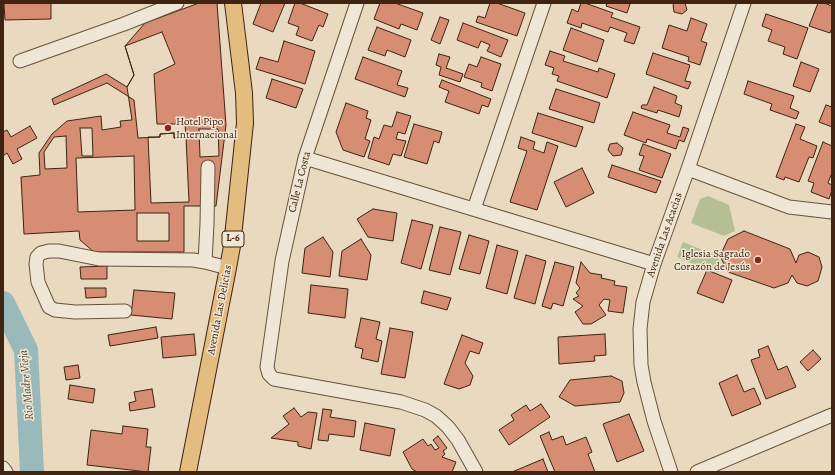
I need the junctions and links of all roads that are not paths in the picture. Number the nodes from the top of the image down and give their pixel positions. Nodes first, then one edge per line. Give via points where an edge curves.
1 (177, 3) edge
2 (232, 3) edge
3 (357, 3) edge
4 (544, 3) edge
5 (744, 3) edge
6 (20, 61) dead end
7 (305, 158) junction
8 (208, 167) dead end
9 (688, 169) junction
10 (474, 209) junction
11 (832, 212) edge
12 (205, 262) junction
13 (654, 264) junction
14 (228, 268) junction
15 (125, 311) dead end
16 (832, 415) edge
17 (3, 468) edge
18 (6, 472) edge
19 (188, 472) edge
20 (476, 472) edge
21 (671, 472) edge
22 (697, 472) edge

1 - 6 street
2 - 14 main road, Avenida Las Delicias / L-6 via 246,123
3 - 7 street, Calle La Costa
4 - 10 street
5 - 9 street, Avenida Las Acacias
7 - 10 street
7 - 20 street, Calle La Costa via 282,261 266,367 269,374 274,379 401,402 425,410 448,427
8 - 12 street
9 - 11 street via 789,206
9 - 13 street, Avenida Las Acacias
10 - 13 street
12 - 14 street
12 - 15 street via 99,259 59,251 41,253 37,257 38,282 49,307 75,312
13 - 21 street, Avenida Las Acacias via 643,302 640,349 644,382
14 - 19 main road, Avenida Las Delicias / L-6
16 - 22 street
17 - 18 street

